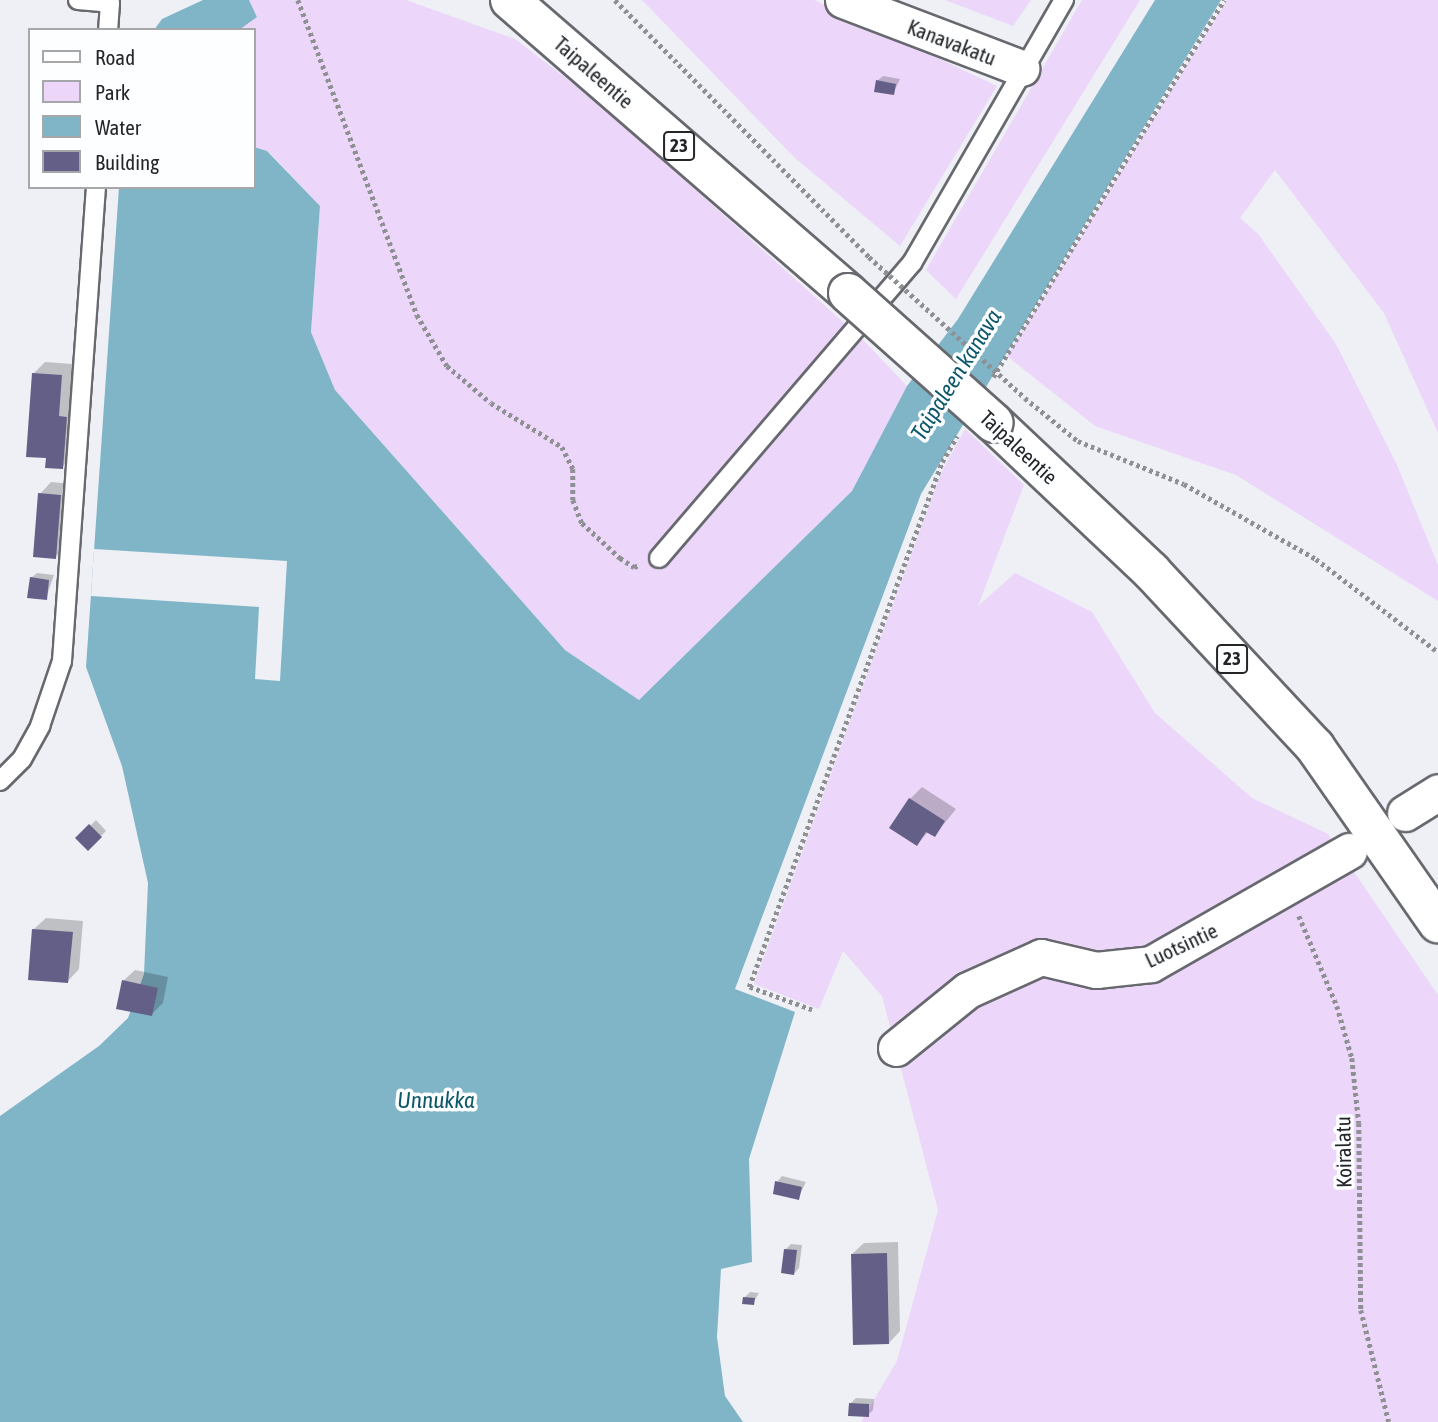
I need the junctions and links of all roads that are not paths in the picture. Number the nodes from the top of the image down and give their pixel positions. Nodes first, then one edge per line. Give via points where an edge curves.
1 (78, 0) edge
2 (510, 0) edge
3 (843, 0) edge
4 (1064, 0) edge
5 (108, 28) edge
6 (1021, 68) junction
7 (96, 189) edge
8 (659, 558) road end
9 (0, 781) edge
10 (1438, 792) edge
11 (1405, 813) dead end
12 (1349, 851) dead end
13 (1438, 923) edge
14 (896, 1048) dead end

1 - 5 lane via 110,3
2 - 13 highway, Taipaleentie / 23, bridge via 848,293 979,425 1151,571 1315,747
3 - 6 street, Kanavakatu
4 - 6 lane
6 - 8 lane via 912,263
7 - 9 lane via 62,661 40,726 22,759
10 - 11 street
12 - 14 street, Luotsintie via 1151,964 1096,970 1041,957 968,990

